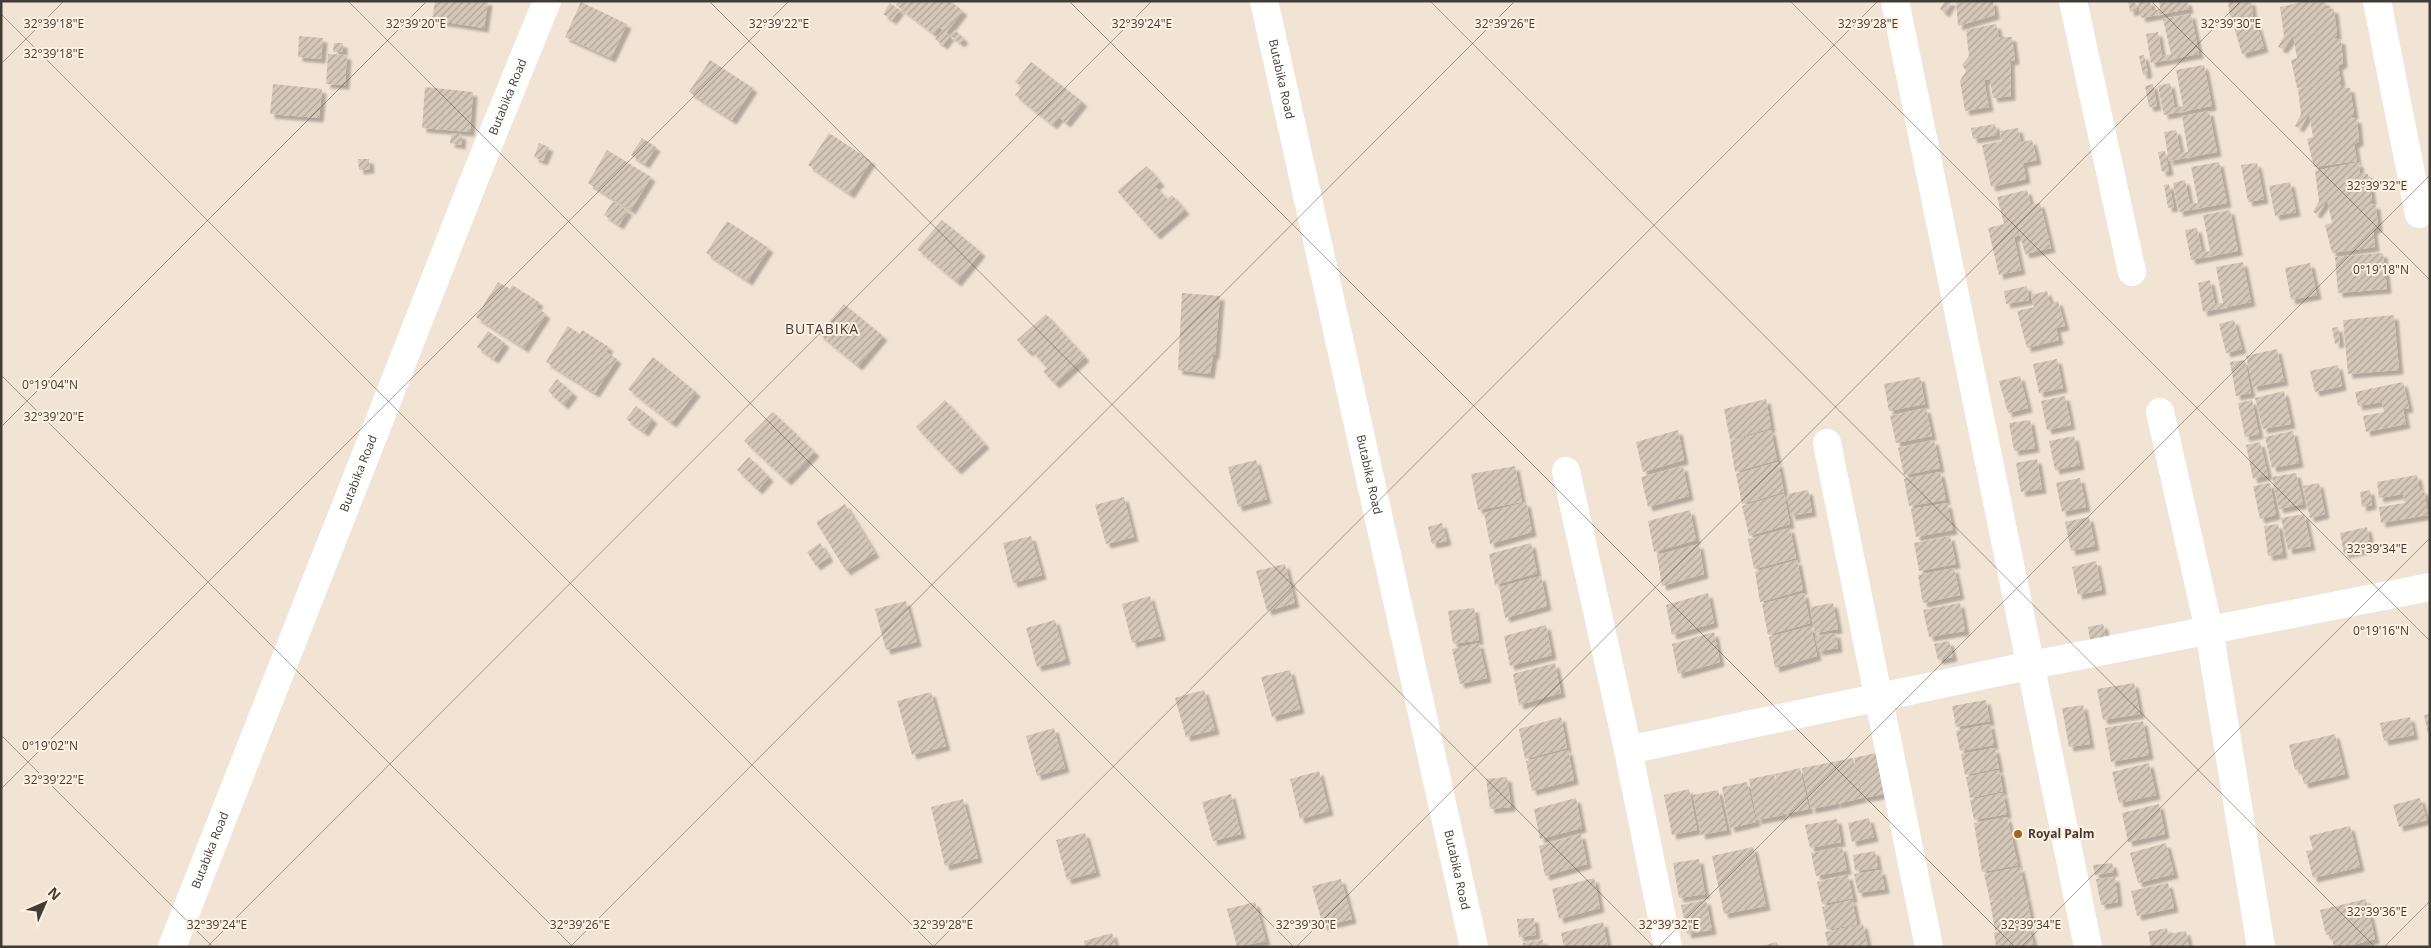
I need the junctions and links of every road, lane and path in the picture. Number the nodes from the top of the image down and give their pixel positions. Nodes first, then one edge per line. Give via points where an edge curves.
1 (547, 1) edge
2 (1264, 1) edge
3 (1895, 1) edge
4 (2073, 1) edge
5 (2377, 1) edge
6 (2419, 214) dead end
7 (2132, 272) dead end
8 (2160, 412) dead end
9 (1827, 443) dead end
10 (1566, 471) dead end
11 (2430, 587) edge
12 (2209, 630) junction
13 (2032, 665) junction
14 (1878, 698) junction
15 (1628, 750) junction
16 (172, 947) edge
17 (1474, 947) edge
18 (1668, 947) edge
19 (1929, 947) edge
20 (2088, 947) edge
21 (2260, 947) edge

1 - 16 street, Butabika Road
2 - 17 street, Butabika Road
3 - 13 street
4 - 7 street
5 - 6 street
8 - 12 street
9 - 14 street
10 - 15 street
11 - 12 street
12 - 13 street
12 - 21 street
13 - 14 street
13 - 20 street
14 - 15 street
14 - 19 street
15 - 18 street

